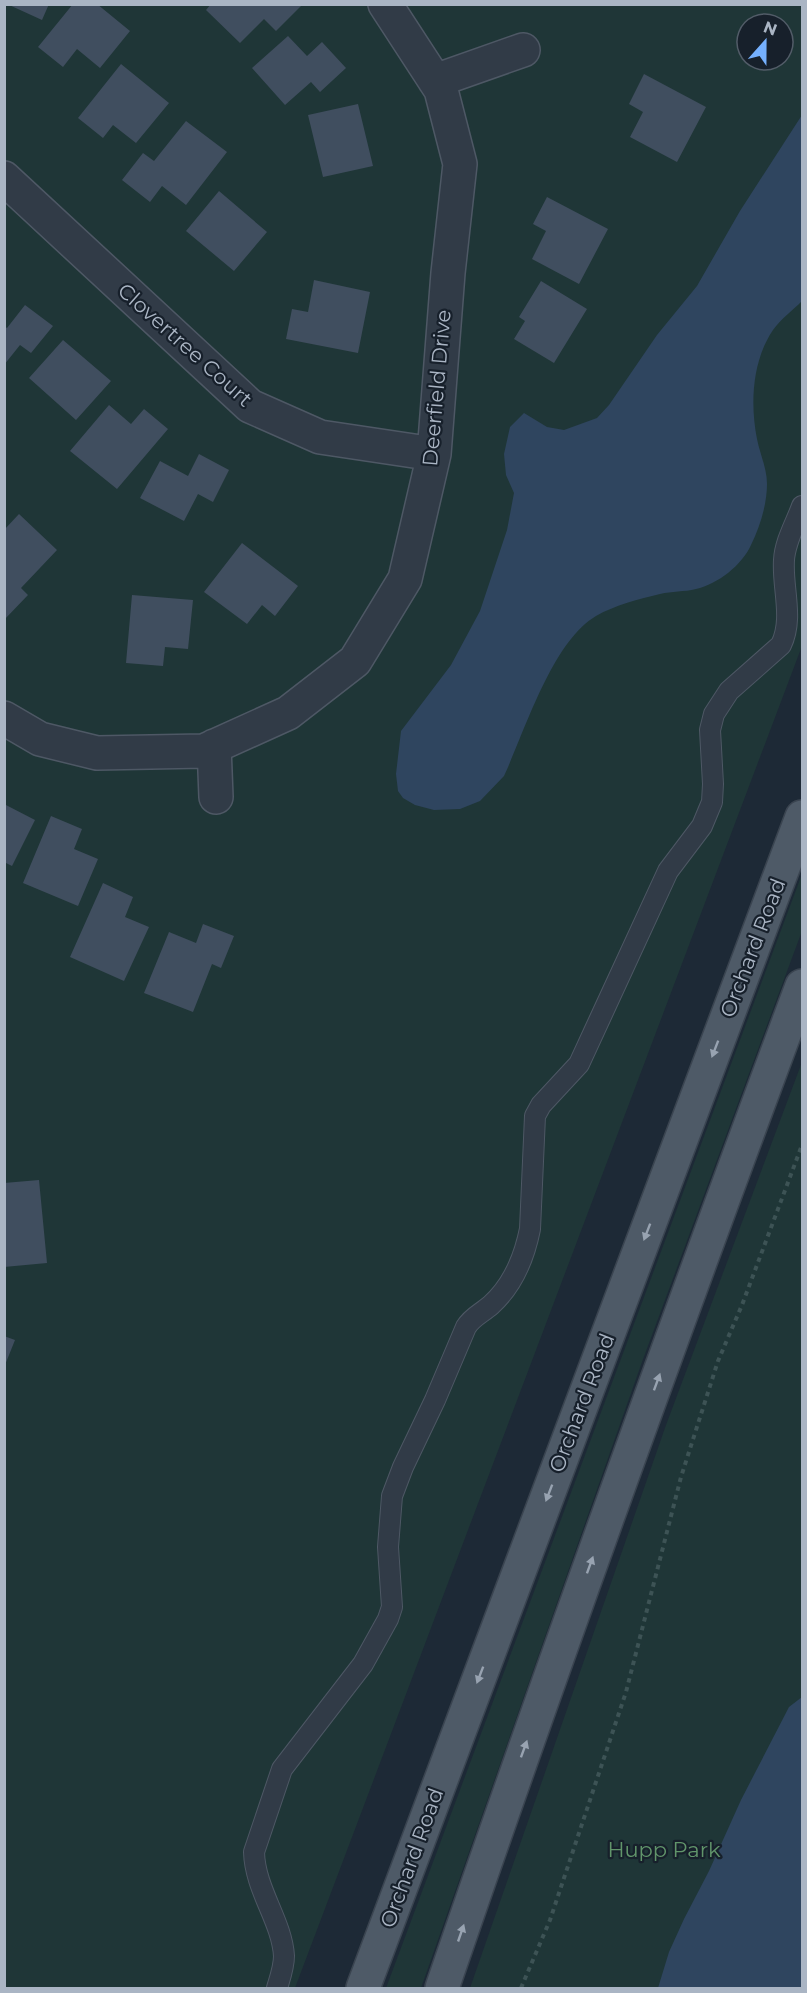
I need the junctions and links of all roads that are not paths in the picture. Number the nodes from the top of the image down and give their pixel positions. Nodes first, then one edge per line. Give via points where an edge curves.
1 (385, 4) edge
2 (523, 50) dead end
3 (435, 81) junction
4 (4, 178) edge
5 (434, 454) junction
6 (802, 506) edge
7 (4, 718) edge
8 (214, 746) junction
9 (216, 797) dead end
10 (802, 817) edge
11 (802, 986) edge
12 (277, 1989) edge
13 (363, 1989) edge
14 (442, 1989) edge

1 - 3 street, Deerfield Drive
2 - 3 street
3 - 5 street, Deerfield Drive via 441,90 460,164
4 - 5 street, Clovertree Court via 250,406 320,437
5 - 8 street, Deerfield Drive via 405,579 355,661 288,713
6 - 12 lane via 784,556 786,635 777,650 729,691 714,714 710,730 712,802 707,815 668,871 579,1064 535,1116 527,1246 500,1296 466,1327 392,1496 388,1547 392,1606 388,1619 363,1664 286,1763 274,1789 255,1862 282,1940 284,1958
7 - 8 street, Deerfield Drive via 40,739 97,753 204,751
8 - 9 street
10 -> 13 main road, Orchard Road
14 -> 11 main road via 521,1757

